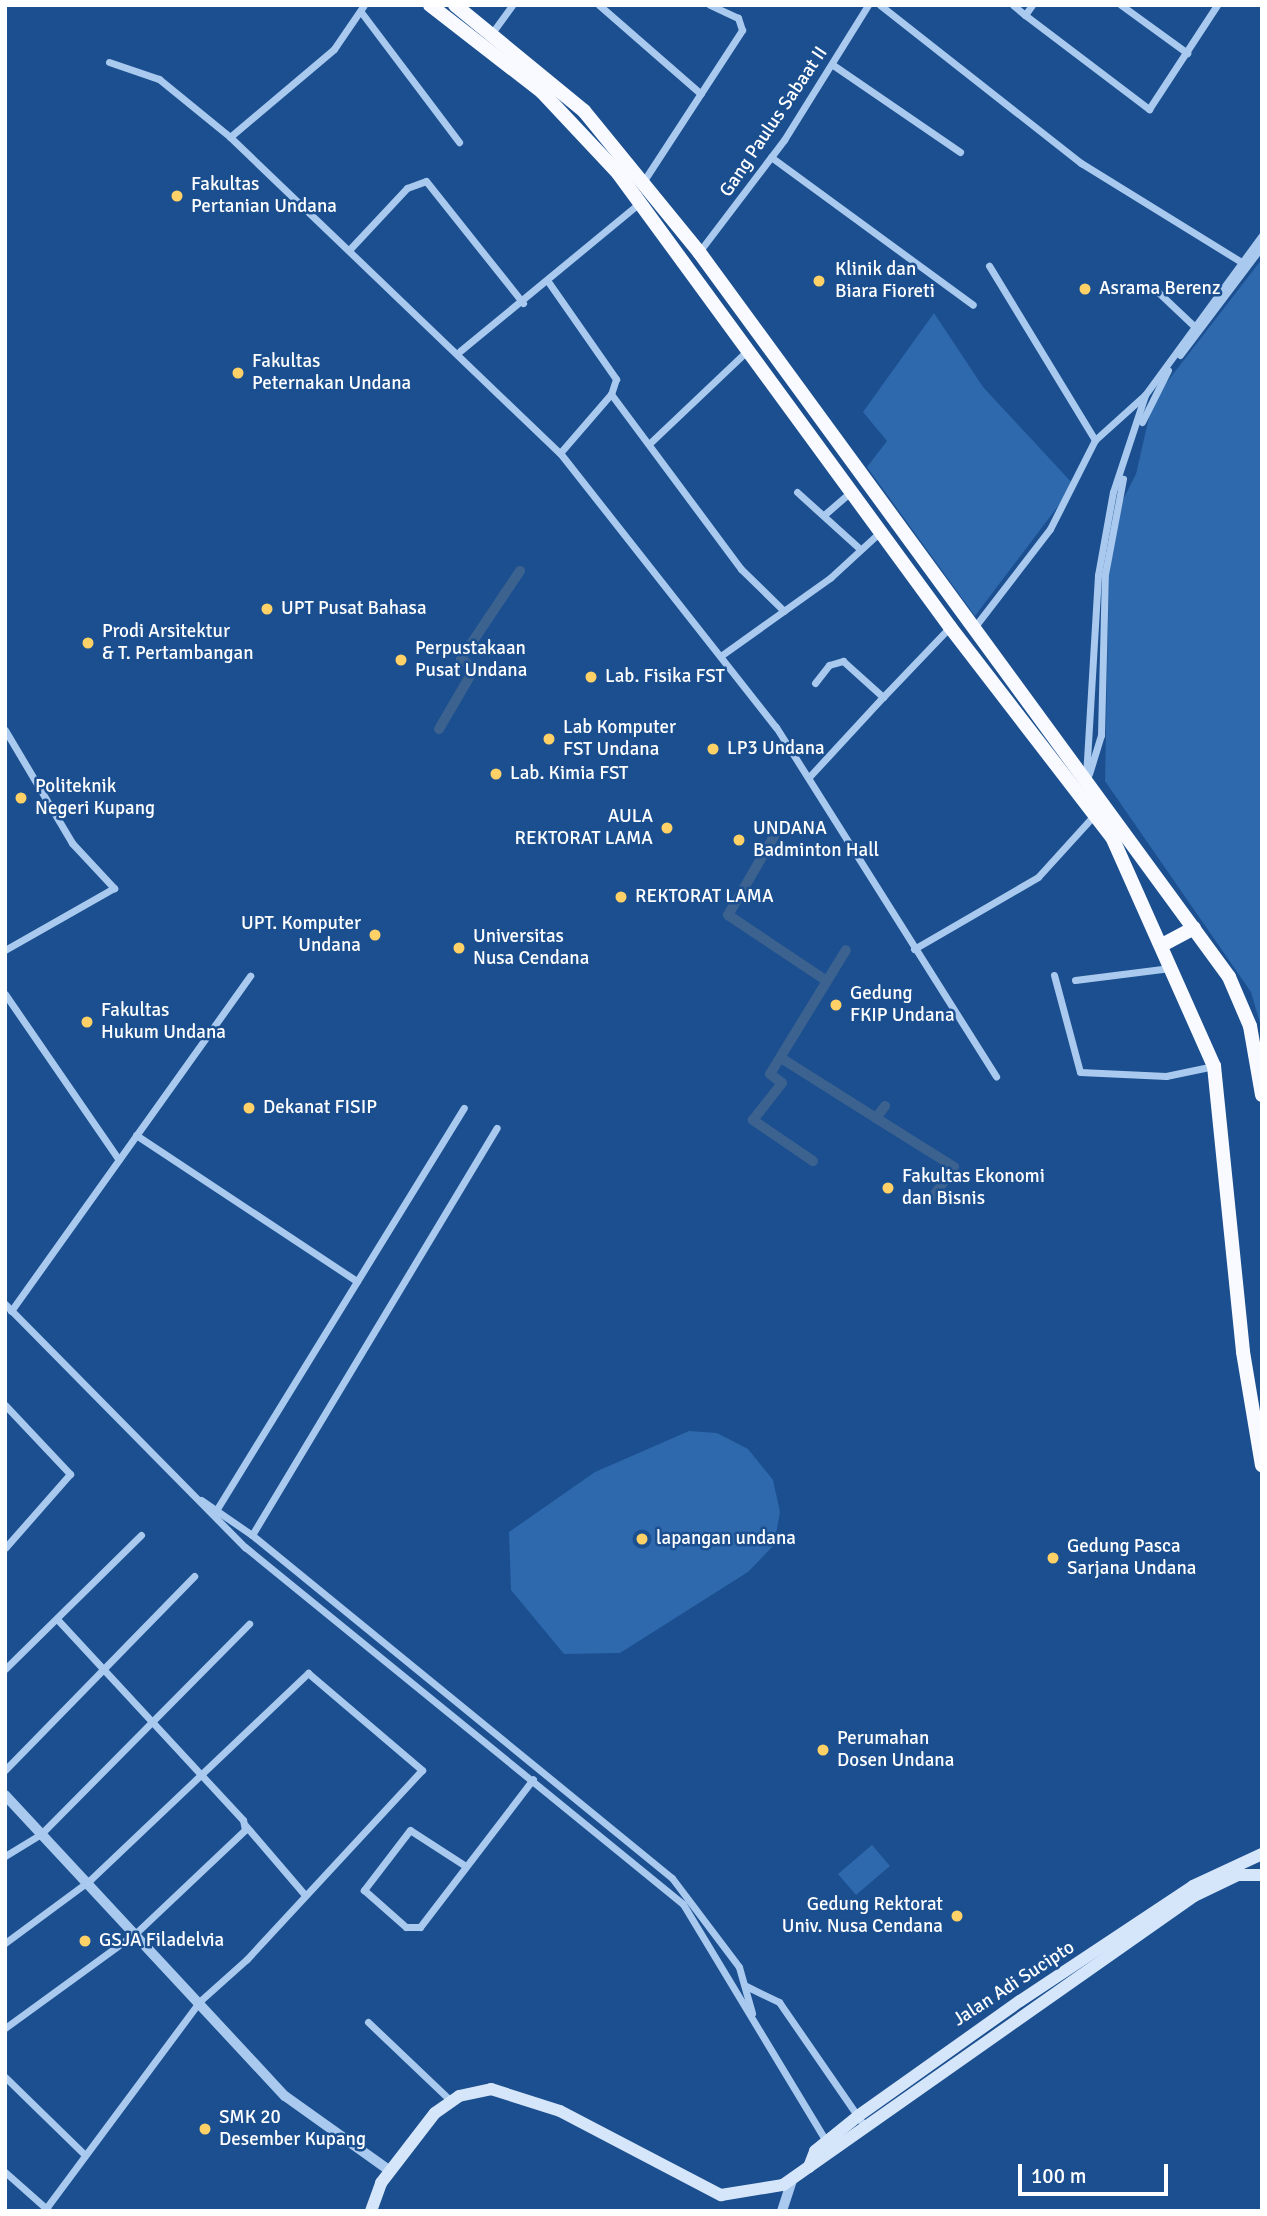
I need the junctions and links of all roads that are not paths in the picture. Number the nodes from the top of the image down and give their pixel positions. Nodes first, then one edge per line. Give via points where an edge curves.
1 (430, 5) edge
2 (455, 5) edge
3 (512, 5) edge
4 (599, 5) edge
5 (710, 5) edge
6 (868, 5) edge
7 (880, 5) edge
8 (1013, 5) edge
9 (1032, 5) edge
10 (1121, 5) edge
11 (1217, 5) edge
12 (362, 9) edge
13 (1025, 15) junction
14 (492, 33) junction
15 (1187, 52) junction
16 (109, 62) dead end
17 (833, 65) junction
18 (701, 94) junction
19 (230, 137) junction
20 (459, 142) dead end
21 (960, 152) dead end
22 (771, 157) junction
23 (645, 179) junction
24 (641, 201) junction
25 (1262, 235) edge
26 (1262, 246) edge
27 (349, 250) junction
28 (699, 252) junction
29 (1241, 262) junction
30 (989, 266) dead end
31 (547, 279) junction
32 (1159, 293) dead end
33 (734, 301) junction
34 (523, 303) junction
35 (974, 305) dead end
36 (721, 312) junction
37 (1197, 328) junction
38 (748, 350) junction
39 (460, 351) junction
40 (611, 394) junction
41 (1149, 394) junction
42 (1095, 440) junction
43 (651, 442) junction
44 (559, 453) junction
45 (797, 492) dead end
46 (850, 492) junction
47 (824, 515) junction
48 (880, 532) junction
49 (859, 548) junction
50 (784, 611) junction
51 (950, 627) junction
52 (972, 629) junction
53 (722, 655) junction
54 (815, 683) dead end
55 (883, 697) junction
56 (5, 730) edge
57 (810, 776) junction
58 (1086, 777) junction
59 (1096, 813) junction
60 (1194, 928) junction
61 (1164, 944) junction
62 (914, 949) junction
63 (5, 950) edge
64 (1174, 968) junction
65 (1054, 975) dead end
66 (250, 976) dead end
67 (1075, 980) dead end
68 (5, 994) edge
69 (1214, 1066) junction
70 (996, 1077) dead end
71 (1262, 1095) edge
72 (464, 1108) dead end
73 (497, 1128) dead end
74 (136, 1135) junction
75 (119, 1160) junction
76 (357, 1282) junction
77 (5, 1304) edge
78 (11, 1311) junction
79 (5, 1405) edge
80 (1262, 1465) edge
81 (200, 1499) junction
82 (218, 1508) junction
83 (213, 1516) junction
84 (141, 1535) dead end
85 (253, 1535) junction
86 (5, 1548) edge
87 (194, 1576) dead end
88 (57, 1619) junction
89 (249, 1624) dead end
90 (368, 1634) junction
91 (363, 1642) junction
92 (5, 1669) edge
93 (105, 1672) junction
94 (153, 1722) junction
95 (5, 1770) edge
96 (539, 1772) junction
97 (201, 1774) junction
98 (532, 1781) junction
99 (5, 1795) edge
100 (245, 1825) junction
101 (41, 1834) junction
102 (1262, 1854) edge
103 (5, 1856) edge
104 (464, 1865) junction
105 (1262, 1875) edge
106 (671, 1878) junction
107 (90, 1880) junction
108 (664, 1886) junction
109 (305, 1895) junction
110 (137, 1931) junction
111 (5, 1943) edge
112 (732, 1955) junction
113 (723, 1962) junction
114 (746, 1986) junction
115 (200, 2001) junction
116 (752, 2015) junction
117 (368, 2022) dead end
118 (5, 2028) edge
119 (5, 2077) edge
120 (451, 2101) junction
121 (858, 2116) junction
122 (866, 2128) junction
123 (829, 2146) junction
124 (84, 2154) junction
125 (390, 2171) junction
126 (5, 2172) edge
127 (792, 2180) junction
128 (46, 2210) edge
129 (371, 2211) edge
130 (782, 2211) edge

1 - 24 highway via 542,92
2 - 14 highway
3 - 14 street
4 - 18 street
5 - 18 street via 738,18 742,30
6 - 17 street, Gang Paulus Sabaat II
7 - 29 street via 1081,163
8 - 13 street
9 - 13 street
10 - 15 street
11 - 15 street
12 - 19 street via 334,49
12 - 20 street
13 - 15 street via 1149,109
14 - 23 highway via 584,111
16 - 19 street via 159,79
17 - 21 street
17 - 22 street, Gang Paulus Sabaat II
18 - 23 street
19 - 27 street
22 - 28 street, Gang Paulus Sabaat II
22 - 35 street
23 - 28 highway
24 - 31 street
24 - 36 highway
25 - 29 street
26 - 37 street
27 - 34 street via 407,188 426,181
27 - 39 street
28 - 33 highway
29 - 37 street
30 - 42 street
31 - 34 street
31 - 40 street via 614,376
32 - 37 street
33 - 36 highway
33 - 52 highway
34 - 39 street
36 - 38 highway
37 - 41 street
38 - 43 street
38 - 46 highway
39 - 44 street
40 - 43 street
40 - 44 street
41 - 42 street
41 - 58 street via 1100,552
42 - 52 street via 1050,529
43 - 50 street via 720,542
44 - 53 street
45 - 47 street
46 - 47 street
46 - 48 highway
47 - 49 street
48 - 49 street
48 - 51 highway
49 - 50 street
50 - 53 street
51 - 55 street
51 - 59 highway
52 - 58 highway
53 - 57 street
54 - 55 street via 829,665 843,661
55 - 57 street
56 - 63 street via 72,843 114,888
57 - 62 street
58 - 60 highway
59 - 61 highway
59 - 62 street via 1038,877
60 - 61 highway
60 - 71 highway via 1237,991
61 - 64 highway
62 - 70 street
64 - 67 street
64 - 69 highway
65 - 69 street via 1080,1072 1166,1076
66 - 74 street
68 - 75 street
69 - 80 highway via 1243,1352
72 - 76 street
73 - 85 street
74 - 75 street
74 - 76 street
75 - 78 street
76 - 82 street
77 - 78 street
78 - 81 street
79 - 86 street via 70,1474
81 - 82 street
81 - 83 street
82 - 83 street
82 - 85 street
83 - 91 street
84 - 88 street
85 - 90 street
87 - 93 street
88 - 92 street
88 - 93 street
89 - 94 street
90 - 91 street
90 - 96 street
91 - 98 street
93 - 94 street
93 - 95 street
94 - 97 street
94 - 101 street
96 - 98 street
96 - 106 street
97 - 100 street
97 - 107 street
97 - 109 street via 308,1673 420,1767
98 - 104 street
98 - 108 street
99 - 101 street
100 - 109 street
100 - 110 street via 239,1838
101 - 103 street
101 - 107 street
102 - 121 main road, Jalan Adi Sucipto via 1193,1886
104 - 104 street via 410,1830 364,1890 416,1929
105 - 122 main road, Jalan Adi Sucipto via 1238,1875 1194,1896
106 - 108 street
106 - 112 street
107 - 110 street
107 - 111 street
108 - 113 street
109 - 115 street
110 - 115 street
110 - 118 street
112 - 113 street
112 - 114 street
113 - 116 street
114 - 116 street
114 - 121 street via 779,2002
115 - 124 street
115 - 125 street via 301,2111
116 - 123 street
117 - 120 street
119 - 124 street
120 - 125 main road
120 - 127 main road, Jalan Adi Sucipto via 476,2091 507,2089 721,2195 769,2190
121 - 122 street
121 - 123 main road, Jalan Adi Sucipto
122 - 123 main road, Jalan Adi Sucipto
123 - 127 main road, Jalan Adi Sucipto
124 - 128 street
125 - 129 main road
126 - 128 street
127 - 130 street

